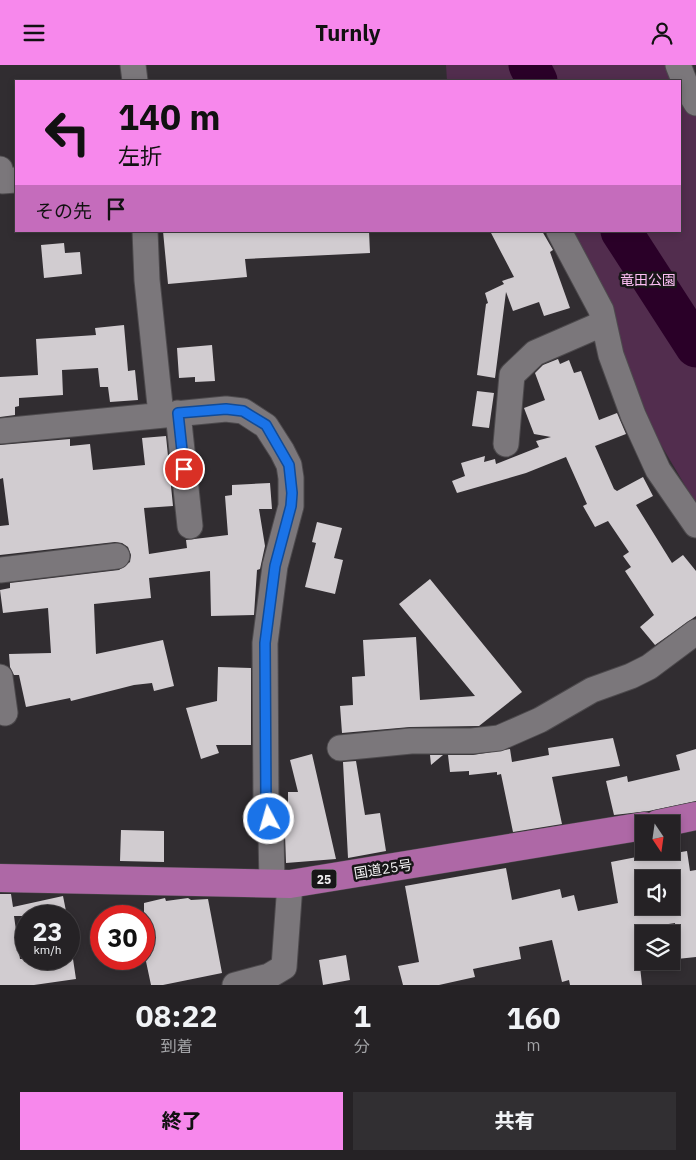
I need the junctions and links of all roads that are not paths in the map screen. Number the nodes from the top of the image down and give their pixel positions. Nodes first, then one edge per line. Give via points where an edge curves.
1 (133, 65) edge
2 (678, 65) edge
3 (135, 80) edge
4 (696, 103) edge
5 (0, 169) edge
6 (15, 180) edge
7 (145, 232) edge
8 (559, 232) edge
9 (604, 323) junction
10 (170, 414) junction
11 (0, 431) edge
12 (506, 444) dead end
13 (190, 525) dead end
14 (696, 525) edge
15 (117, 556) dead end
16 (0, 570) edge
17 (696, 632) edge
18 (0, 677) edge
19 (4, 713) dead end
20 (340, 748) dead end
21 (696, 816) edge
22 (680, 819) edge
23 (635, 827) edge
24 (0, 878) edge
25 (281, 884) junction
26 (235, 985) edge

1 - 3 street
2 - 4 street
5 - 6 street via 2,181
7 - 10 street via 147,280
8 - 9 street via 601,310
9 - 12 street via 535,353 512,375
9 - 14 street via 611,355 658,470
10 - 11 street
10 - 13 street
10 - 25 street via 226,409 243,411 266,425 289,465 291,506 275,566 265,643 266,805
15 - 16 street
17 - 20 street via 649,667 592,690 540,720 499,738 411,741
18 - 19 street
21 - 22 highway
23 - 25 highway, 国道25号 / 25
24 - 25 highway, 国道25号 / 25
25 - 26 street via 284,967 268,976

